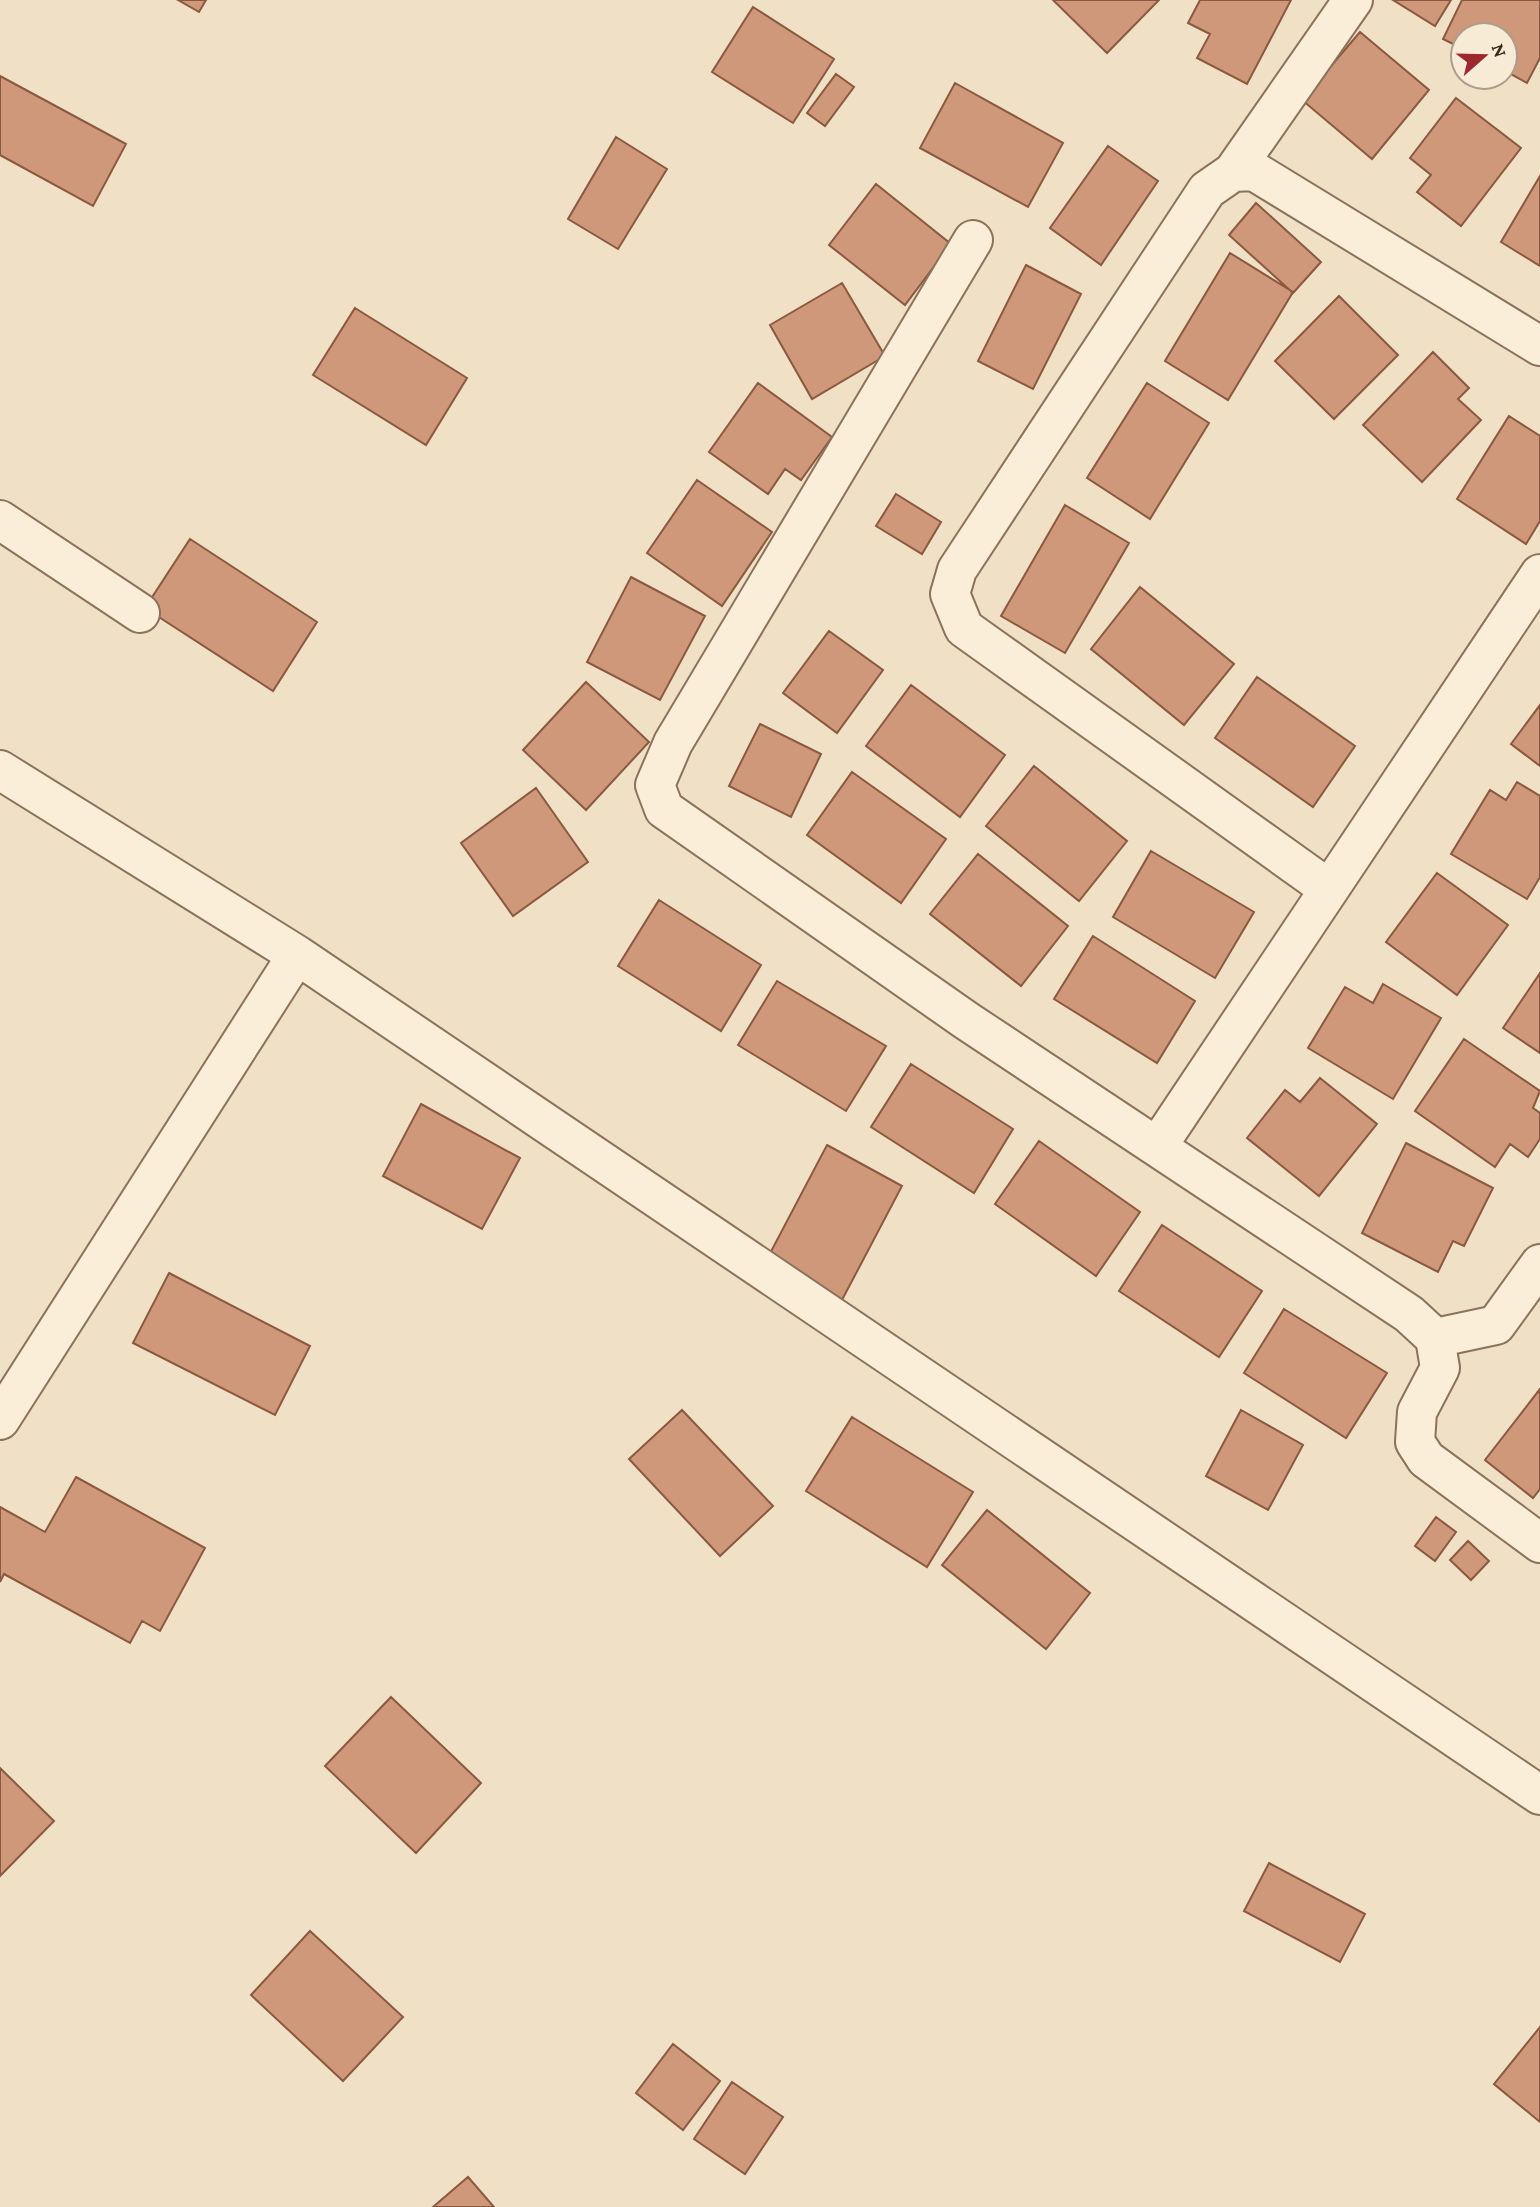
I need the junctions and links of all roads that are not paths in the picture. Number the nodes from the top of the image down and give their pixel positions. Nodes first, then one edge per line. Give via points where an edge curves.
1 (1353, 0) edge
2 (1233, 172) junction
3 (974, 240) dead end
4 (1540, 346) edge
5 (0, 520) edge
6 (1540, 574) edge
7 (140, 613) dead end
8 (0, 770) edge
9 (1329, 889) junction
10 (297, 955) junction
11 (1157, 1147) junction
12 (1540, 1264) edge
13 (1435, 1338) junction
14 (0, 1420) edge
15 (1540, 1544) edge
16 (1540, 1795) edge

1 - 2 street
2 - 4 street via 1254,171
2 - 9 street via 1207,190 957,570 950,594 964,628
3 - 11 street via 673,743 655,785 664,809 687,827
5 - 7 street
6 - 9 street
8 - 10 street
9 - 11 street
10 - 14 street
10 - 16 street
11 - 13 street via 1409,1314
12 - 13 street via 1496,1325
13 - 15 street via 1440,1368 1417,1412 1415,1442 1426,1459

